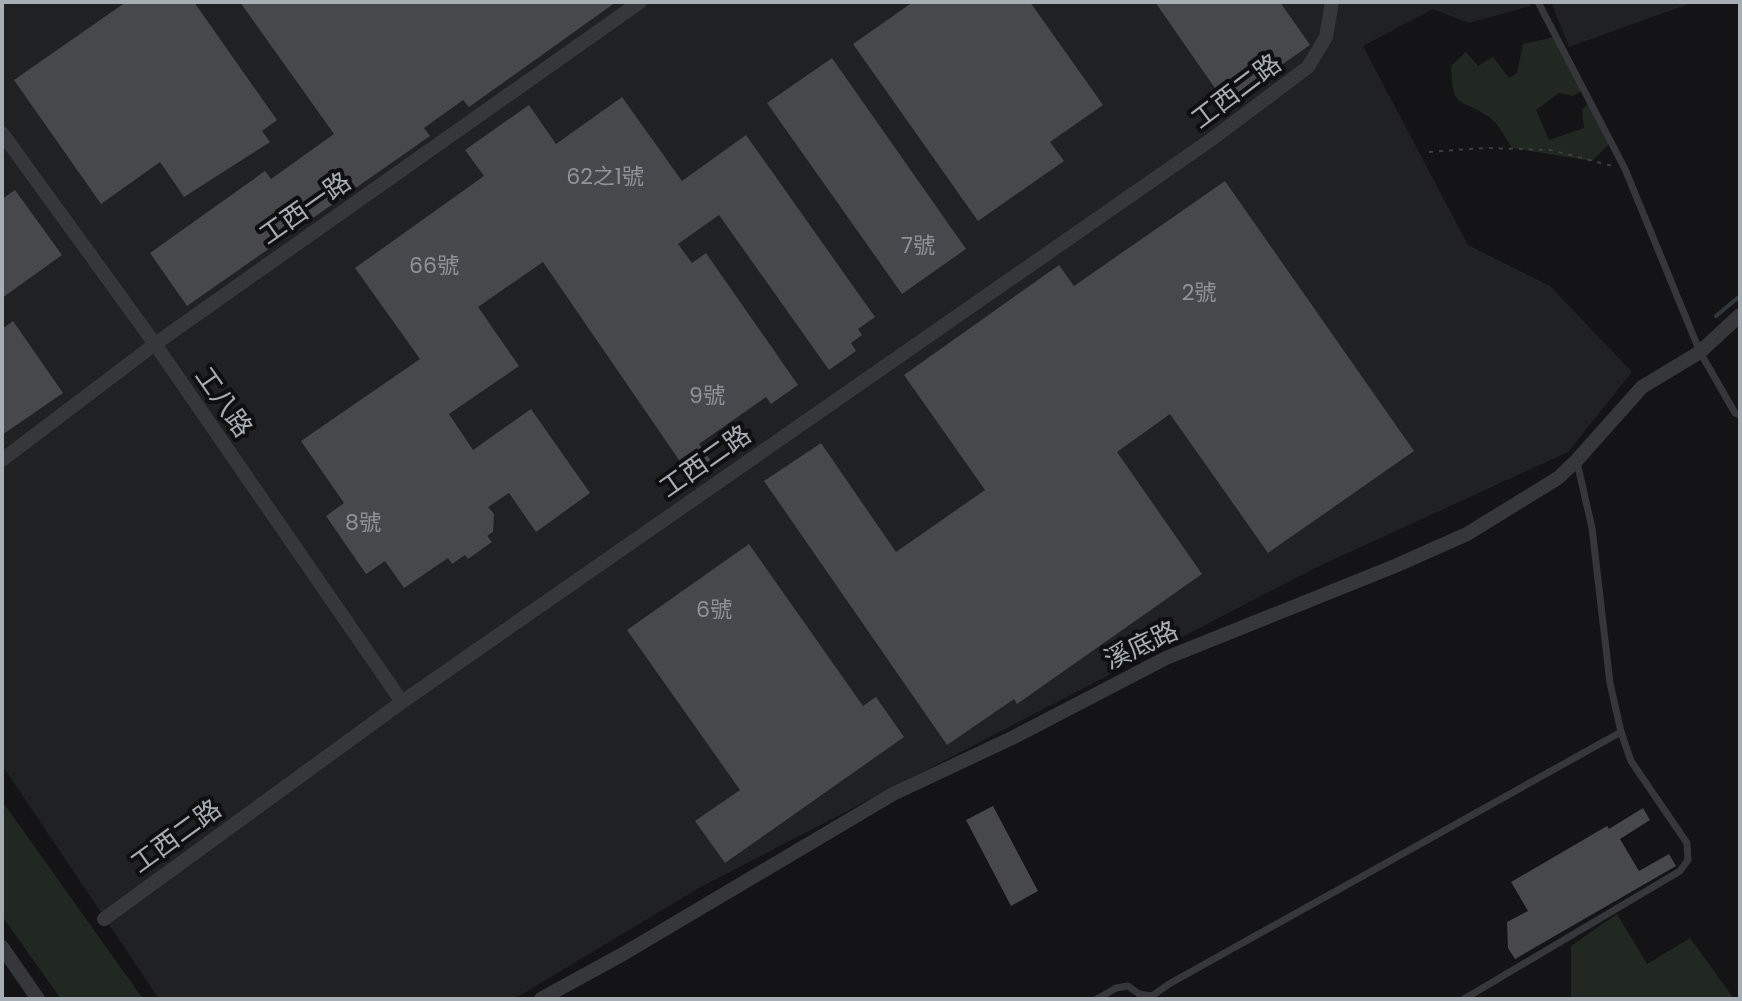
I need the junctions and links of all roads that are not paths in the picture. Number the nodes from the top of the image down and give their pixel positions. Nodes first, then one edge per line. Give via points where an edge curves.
1 (640, 2) edge
2 (1332, 2) edge
3 (1538, 2) edge
4 (2, 133) edge
5 (1740, 315) edge
6 (155, 344) junction
7 (1700, 352) junction
8 (1740, 415) edge
9 (2, 460) edge
10 (1577, 460) junction
11 (402, 702) junction
12 (1621, 732) junction
13 (104, 919) dead end
14 (2, 947) edge
15 (38, 999) edge
16 (541, 999) edge
17 (1097, 999) edge
18 (1464, 999) edge

1 - 6 street, 工西一路
2 - 11 street, 工西二路 via 1326,37 1308,67
3 - 7 lane via 1625,169
4 - 6 street, 工八路
5 - 7 street, 溪底路
6 - 9 street, 工西一路
6 - 11 street, 工八路
7 - 8 lane
7 - 10 street, 溪底路 via 1642,387
10 - 12 lane
10 - 16 street, 溪底路 via 1558,478 1467,534 1166,658 893,794
11 - 13 street, 工西二路
12 - 17 lane via 1152,996 1128,986
12 - 18 lane via 1631,761 1687,843 1688,860 1680,871
14 - 15 street

